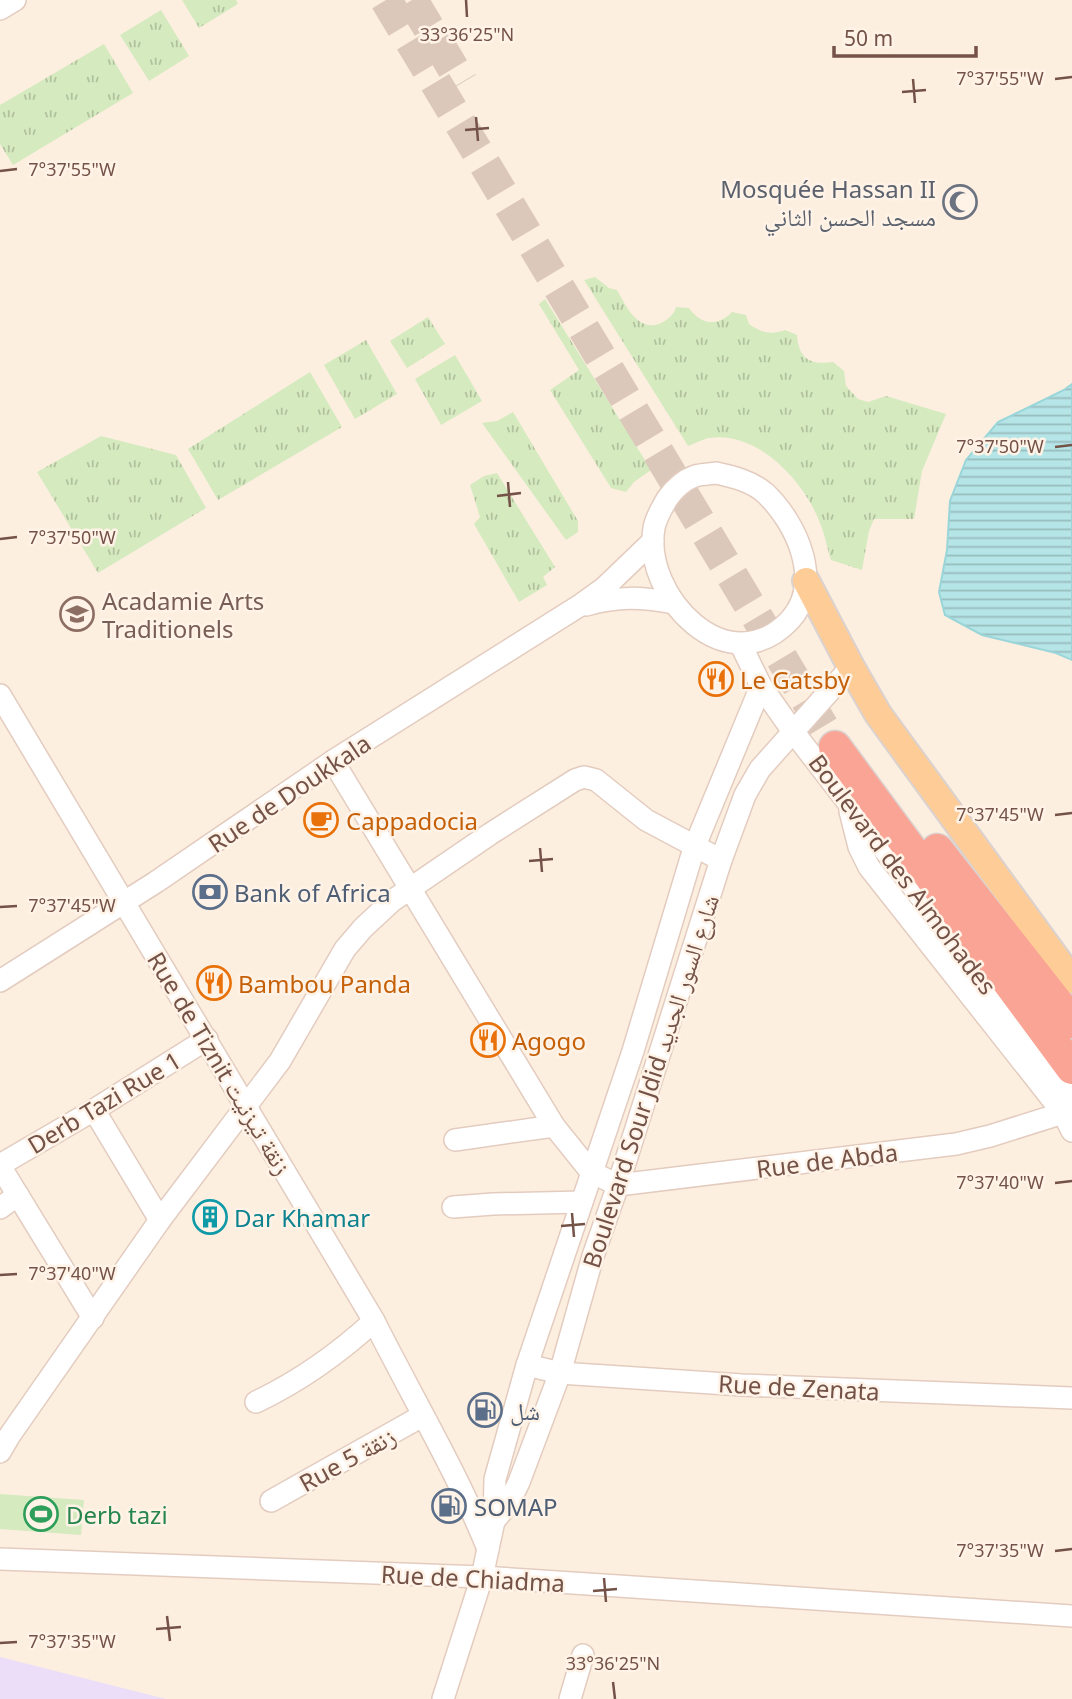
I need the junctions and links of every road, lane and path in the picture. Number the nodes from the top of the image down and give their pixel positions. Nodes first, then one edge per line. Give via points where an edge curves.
1 (15, 0) edge
2 (0, 9) edge
3 (653, 541) junction
4 (806, 581) junction
5 (674, 603) junction
6 (579, 606) junction
7 (741, 645) junction
8 (851, 667) junction
9 (761, 686) junction
10 (0, 695) edge
11 (792, 730) junction
12 (333, 761) junction
13 (694, 848) junction
14 (721, 860) junction
15 (409, 889) junction
16 (124, 903) junction
17 (1072, 980) edge
18 (0, 981) edge
19 (1072, 1022) edge
20 (207, 1039) junction
21 (1072, 1068) edge
22 (246, 1106) junction
23 (94, 1110) junction
24 (1069, 1115) edge
25 (554, 1126) junction
26 (455, 1140) dead end
27 (0, 1165) edge
28 (591, 1172) junction
29 (618, 1185) junction
30 (18, 1195) junction
31 (582, 1202) junction
32 (453, 1207) dead end
33 (0, 1208) edge
34 (160, 1220) junction
35 (93, 1318) junction
36 (374, 1321) junction
37 (527, 1365) junction
38 (560, 1373) junction
39 (1072, 1398) edge
40 (256, 1402) dead end
41 (422, 1416) junction
42 (3, 1436) edge
43 (271, 1501) dead end
44 (494, 1521) junction
45 (488, 1549) junction
46 (0, 1559) edge
47 (482, 1577) junction
48 (1072, 1616) edge
49 (583, 1655) dead end
50 (443, 1699) edge
51 (570, 1699) edge

1 - 2 street
3 - 4 street via 660,510 674,489 695,476 716,473 742,478 764,492 794,533
3 - 5 street via 660,577
3 - 6 street, Rue de Doukkala
4 - 7 street via 800,606 779,631
4 - 8 main road
5 - 6 street, Rue de Doukkala via 633,597
5 - 7 street via 708,634
6 - 12 street, Rue de Doukkala
7 - 9 street, Boulevard des Almohades
8 - 11 street, Boulevard Sour Jdid شارع السور الجديد
8 - 17 main road via 878,714
9 - 11 street, Boulevard des Almohades
9 - 13 street, Boulevard Sour Jdid شارع السور الجديد
10 - 16 street, Rue de Tiznit زنقة تيزنيت
11 - 14 street, Boulevard Sour Jdid شارع السور الجديد via 752,780
11 - 24 street, Boulevard des Almohades via 1048,1062
12 - 15 street
12 - 16 street, Rue de Doukkala
13 - 14 street
13 - 15 street via 646,820 596,780 584,777
13 - 28 street, Boulevard Sour Jdid شارع السور الجديد
14 - 29 street, Boulevard Sour Jdid شارع السور الجديد
15 - 22 street via 378,912 345,949 280,1060
15 - 25 street
16 - 18 street, Rue de Doukkala
16 - 20 street, Rue de Tiznit زنقة تيزنيت
19 - 21 highway via 843,742
20 - 22 street, Rue de Tiznit زنقة تيزنيت
20 - 23 street, Derb Tazi Rue 1
22 - 34 street
22 - 36 street, Rue de Tiznit زنقة تيزنيت
23 - 27 street, Derb Tazi Rue 1
23 - 34 street
24 - 29 street, Rue de Abda via 956,1144
25 - 26 street
25 - 28 street
27 - 30 street
28 - 29 street
28 - 31 street, Boulevard Sour Jdid شارع السور الجديد
29 - 38 street, Boulevard Sour Jdid شارع السور الجديد
30 - 33 street
30 - 35 street
31 - 32 street
31 - 37 street, Boulevard Sour Jdid شارع السور الجديد
34 - 35 street
35 - 42 street
36 - 40 street via 339,1352
36 - 41 street, Rue de Tiznit زنقة تيزنيت
37 - 38 street, Rue de Zenata
37 - 44 street, Boulevard Sour Jdid شارع السور الجديد via 495,1479
38 - 39 street, Rue de Zenata
38 - 44 street, Boulevard Sour Jdid شارع السور الجديد via 519,1482
41 - 43 street, Rue 5 زنقة
41 - 45 street, Rue de Tiznit زنقة تيزنيت via 455,1473
44 - 45 street, Boulevard Sour Jdid شارع السور الجديد
45 - 47 street, Boulevard Sour Jdid شارع السور الجديد
46 - 47 street, Rue de Chiadma
47 - 48 street, Rue de Chiadma
47 - 50 street, Boulevard Sour Jdid شارع السور الجديد
49 - 51 street

